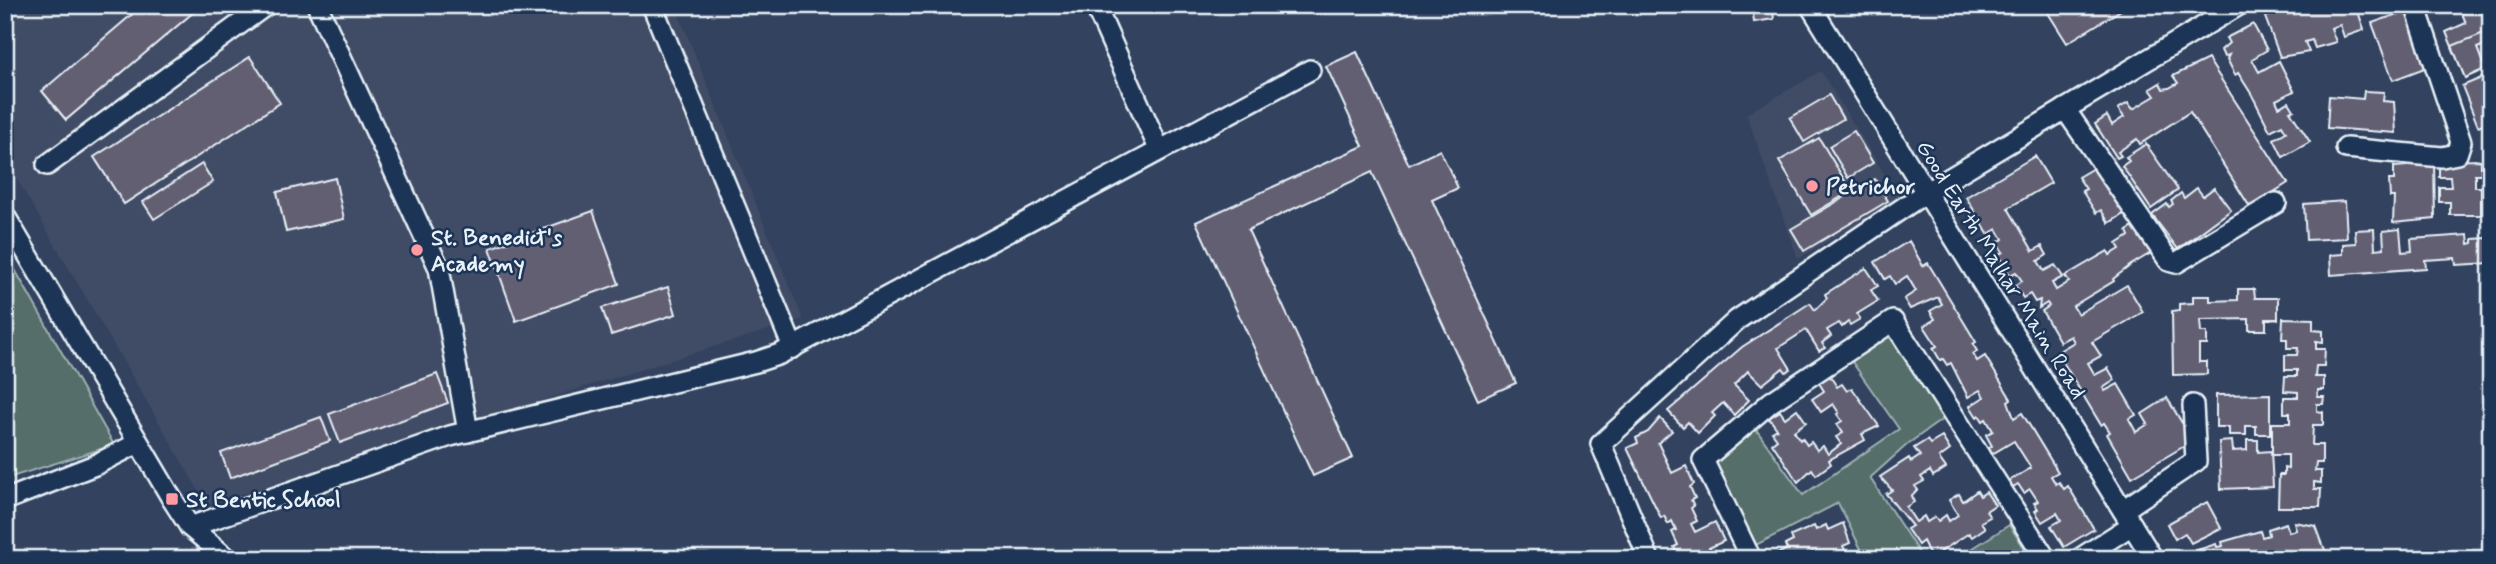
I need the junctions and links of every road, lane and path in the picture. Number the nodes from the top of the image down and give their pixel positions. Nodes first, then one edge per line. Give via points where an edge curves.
1 (266, 5) edge
2 (317, 5) edge
3 (652, 5) edge
4 (1095, 5) edge
5 (1810, 5) edge
6 (2239, 5) edge
7 (2415, 5) edge
8 (2208, 14) edge
9 (1310, 70) dead end
10 (2065, 109) junction
11 (2346, 148) dead end
12 (1158, 149) junction
13 (47, 164) dead end
14 (1925, 193) junction
15 (2276, 203) dead end
16 (5, 216) edge
17 (793, 348) junction
18 (2193, 405) dead end
19 (468, 432) junction
20 (138, 443) junction
21 (5, 500) edge
22 (2128, 517) junction
23 (190, 527) junction
24 (228, 559) edge
25 (1649, 559) edge
26 (1751, 559) edge
27 (2046, 559) edge
28 (2079, 559) edge
29 (2152, 559) edge

1 - 13 street
2 - 19 street via 439,268
3 - 17 street
4 - 12 street
5 - 14 street, Good Earth Malhar Main Road
6 - 8 street
7 - 11 street via 2461,142 2457,154 2442,157
8 - 10 street
9 - 12 street
10 - 14 street
10 - 15 street via 2169,261 2176,263
12 - 17 street
14 - 22 street, Good Earth Malhar Main Road
14 - 25 street via 1737,320 1601,444
16 - 20 street
17 - 19 street via 756,362
18 - 22 street via 2196,461
19 - 23 street
20 - 21 street
20 - 23 street
22 - 28 street
22 - 29 street, Good Earth Malhar Main Road
23 - 24 street
26 - 27 street via 1703,460 1771,401 1893,321

